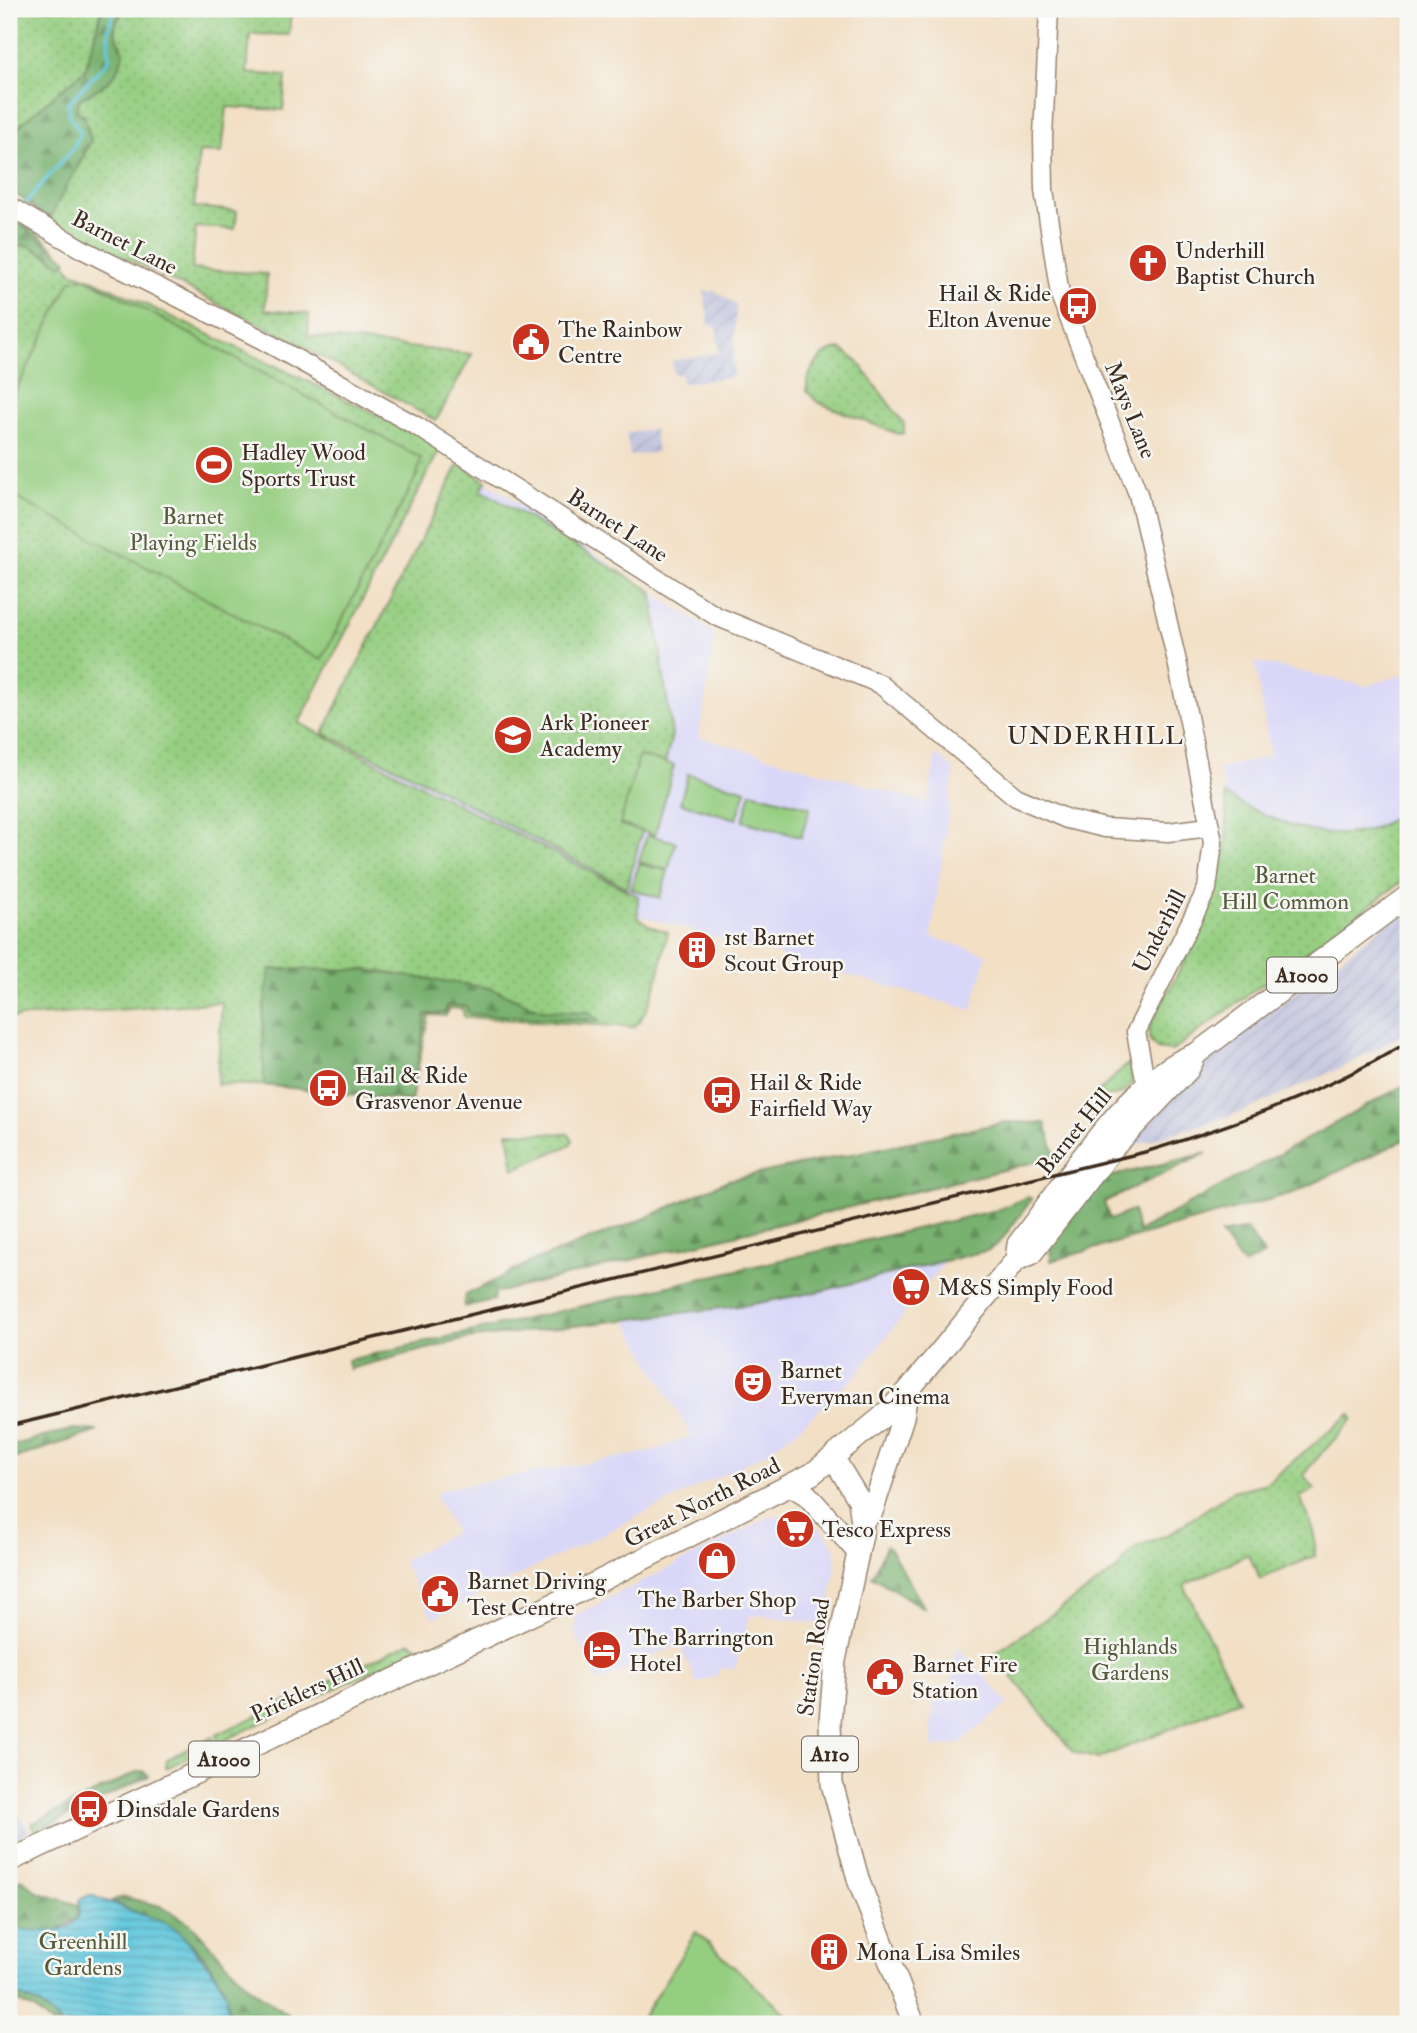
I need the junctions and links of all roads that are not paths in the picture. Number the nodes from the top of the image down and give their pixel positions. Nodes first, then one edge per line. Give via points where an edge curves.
1 (1049, 9) edge
2 (14, 210) edge
3 (1210, 827) junction
4 (1408, 896) edge
5 (1161, 1082) junction
6 (907, 1392) junction
7 (834, 1459) junction
8 (792, 1486) junction
9 (863, 1520) junction
10 (858, 1552) junction
11 (439, 1658) joint
12 (9, 1861) edge
13 (914, 2024) edge

1 - 3 street, Mays Lane via 1044,190 1060,295 1138,494
2 - 3 street, Barnet Lane via 418,427 716,617 880,684 1016,797 1067,819 1105,828 1168,832
3 - 5 street, Underhill via 1214,858 1208,889 1135,1038 1144,1074
4 - 5 main road, Barnet Hill / A1000 via 1196,1054 1188,1070
5 - 6 main road, Barnet Hill / A1000 via 1112,1122 1018,1244 1016,1260
6 - 7 main road, Barnet Hill / A1000
6 - 9 main road, A110 via 872,1512
7 - 8 main road, Great North Road / A1000
7 - 9 main road, Station Road / A110 via 859,1500
8 - 10 main road via 807,1495
8 - 11 main road, Great North Road / A1000
9 - 10 main road, Station Road / A110
10 - 13 main road, Station Road / A110 via 835,1660 832,1784 859,1882
11 - 12 main road, Pricklers Hill / A1000

